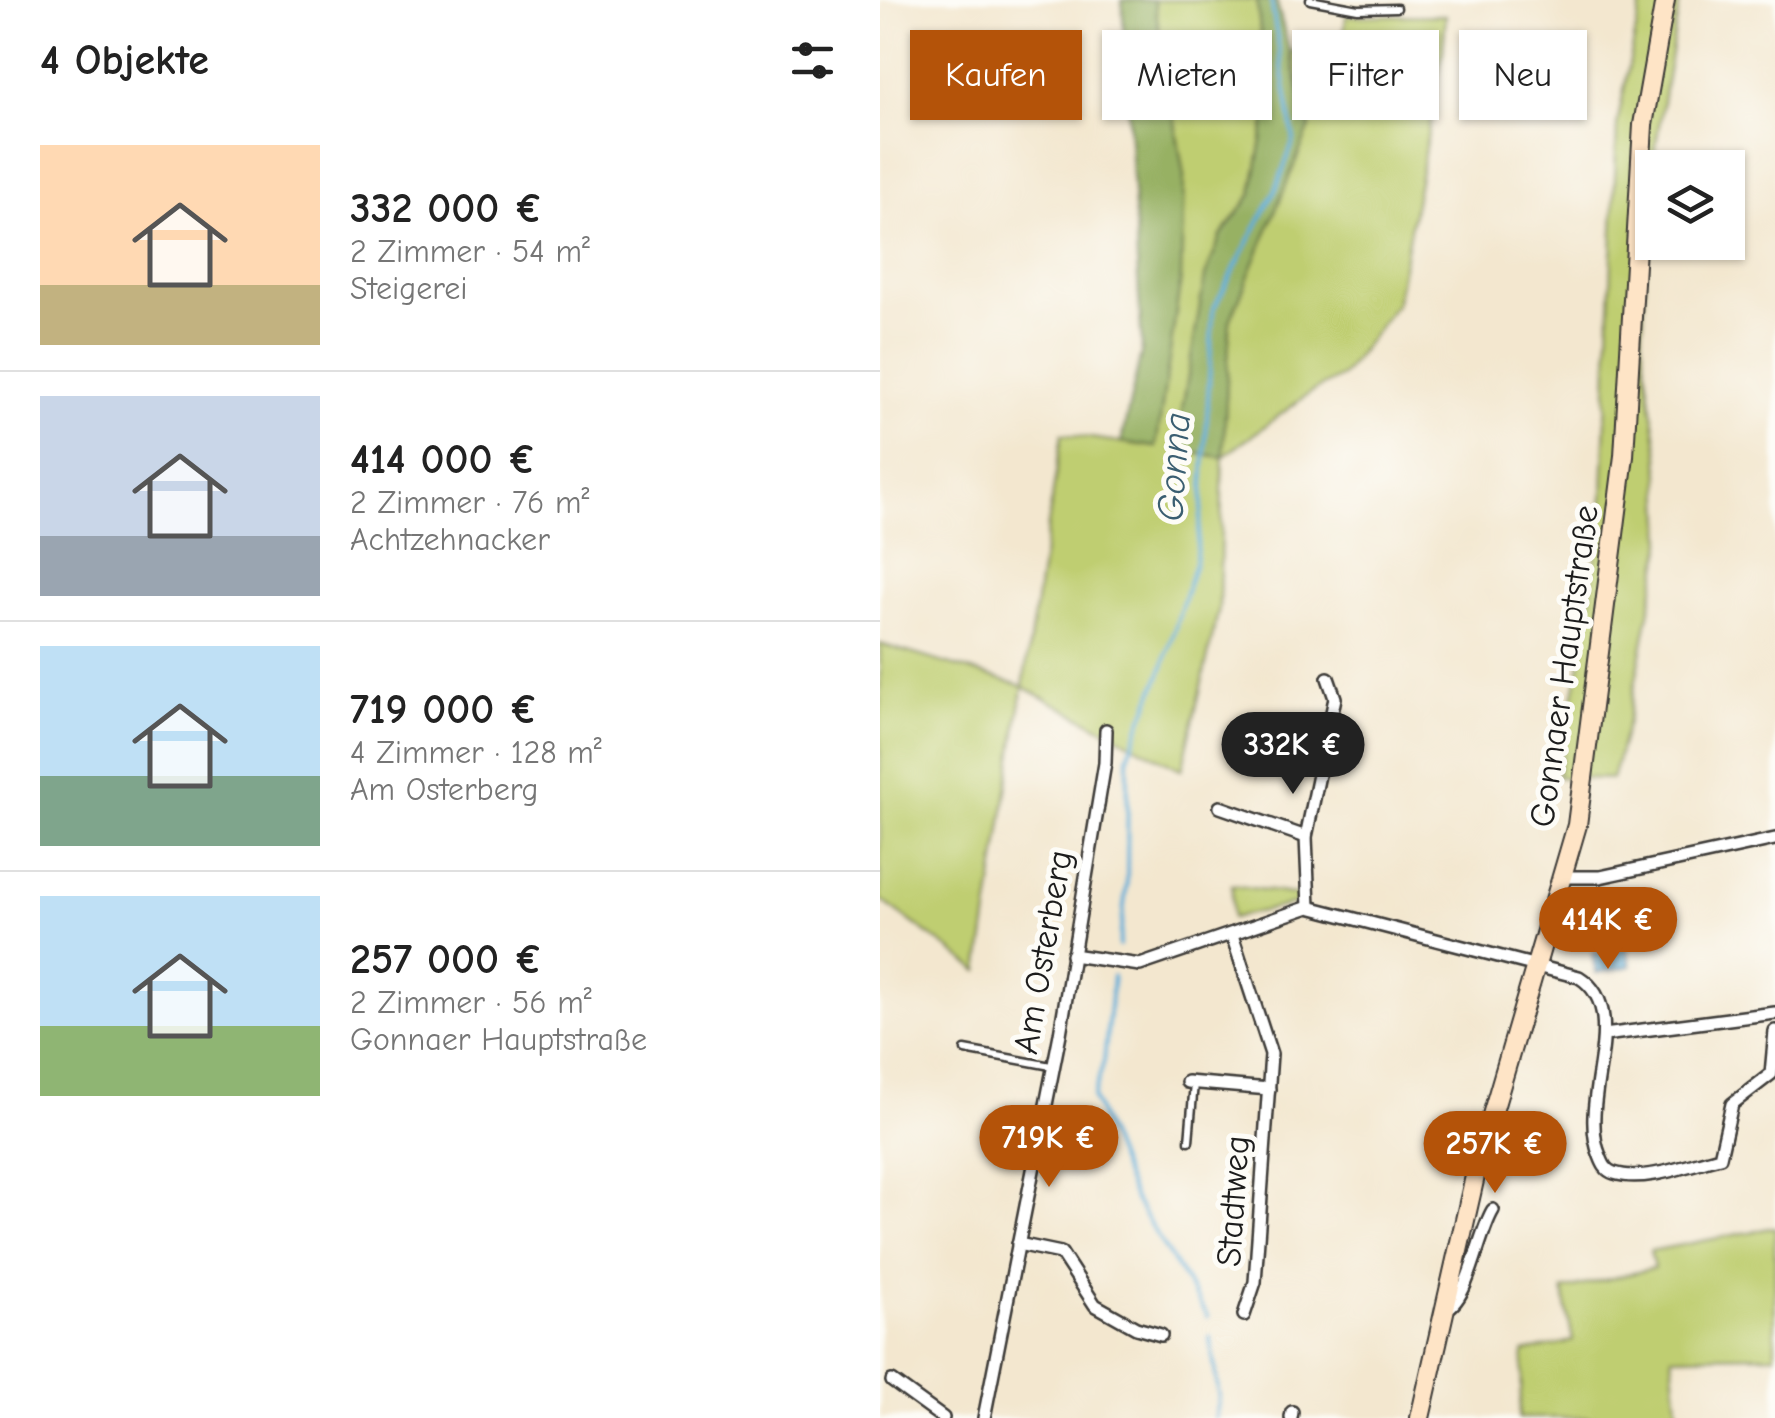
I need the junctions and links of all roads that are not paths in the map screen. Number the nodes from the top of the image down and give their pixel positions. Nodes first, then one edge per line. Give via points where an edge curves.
1 (1310, 0) edge
2 (1665, 0) edge
3 (1398, 8) dead end
4 (1328, 678) dead end
5 (1106, 730) dead end
6 (1220, 808) dead end
7 (1306, 837) junction
8 (1775, 839) edge
9 (1565, 877) junction
10 (1309, 907) junction
11 (1232, 936) junction
12 (1072, 955) junction
13 (1538, 964) junction
14 (1775, 1013) edge
15 (1775, 1031) edge
16 (1604, 1036) junction
17 (965, 1050) dead end
18 (1050, 1066) junction
19 (1190, 1082) joint
20 (1268, 1089) junction
21 (1189, 1141) dead end
22 (1493, 1210) dead end
23 (1018, 1244) junction
24 (1444, 1310) junction
25 (1244, 1315) dead end
26 (1161, 1335) dead end
27 (892, 1381) dead end
28 (943, 1418) edge
29 (984, 1418) edge
30 (1420, 1418) edge

1 - 3 lane
2 - 9 main road, Gonnaer Hauptstraße via 1642,136 1622,479 1582,796
4 - 7 street via 1335,698
5 - 12 street, Am Osterberg
6 - 7 street
7 - 10 street
8 - 9 street via 1611,875
9 - 13 main road, Gonnaer Hauptstraße
10 - 11 street
10 - 13 street
11 - 12 street via 1140,965
11 - 20 street, Stadtweg via 1271,1054
12 - 18 street, Am Osterberg
13 - 16 street via 1596,989
13 - 24 main road, Gonnaer Hauptstraße via 1478,1163
14 - 16 street
15 - 16 street via 1771,1074 1732,1104 1720,1157 1654,1173 1617,1174 1597,1149 1591,1108
17 - 18 lane
18 - 23 street, Am Osterberg
19 - 20 street, Stadtweg
19 - 21 lane
20 - 25 street, Stadtweg via 1255,1282
22 - 24 street, Gonnaer Hauptstraße via 1462,1294
23 - 26 street via 1061,1252 1095,1305
23 - 29 street, Am Osterberg
24 - 30 main road, Gonnaer Hauptstraße
27 - 28 street

